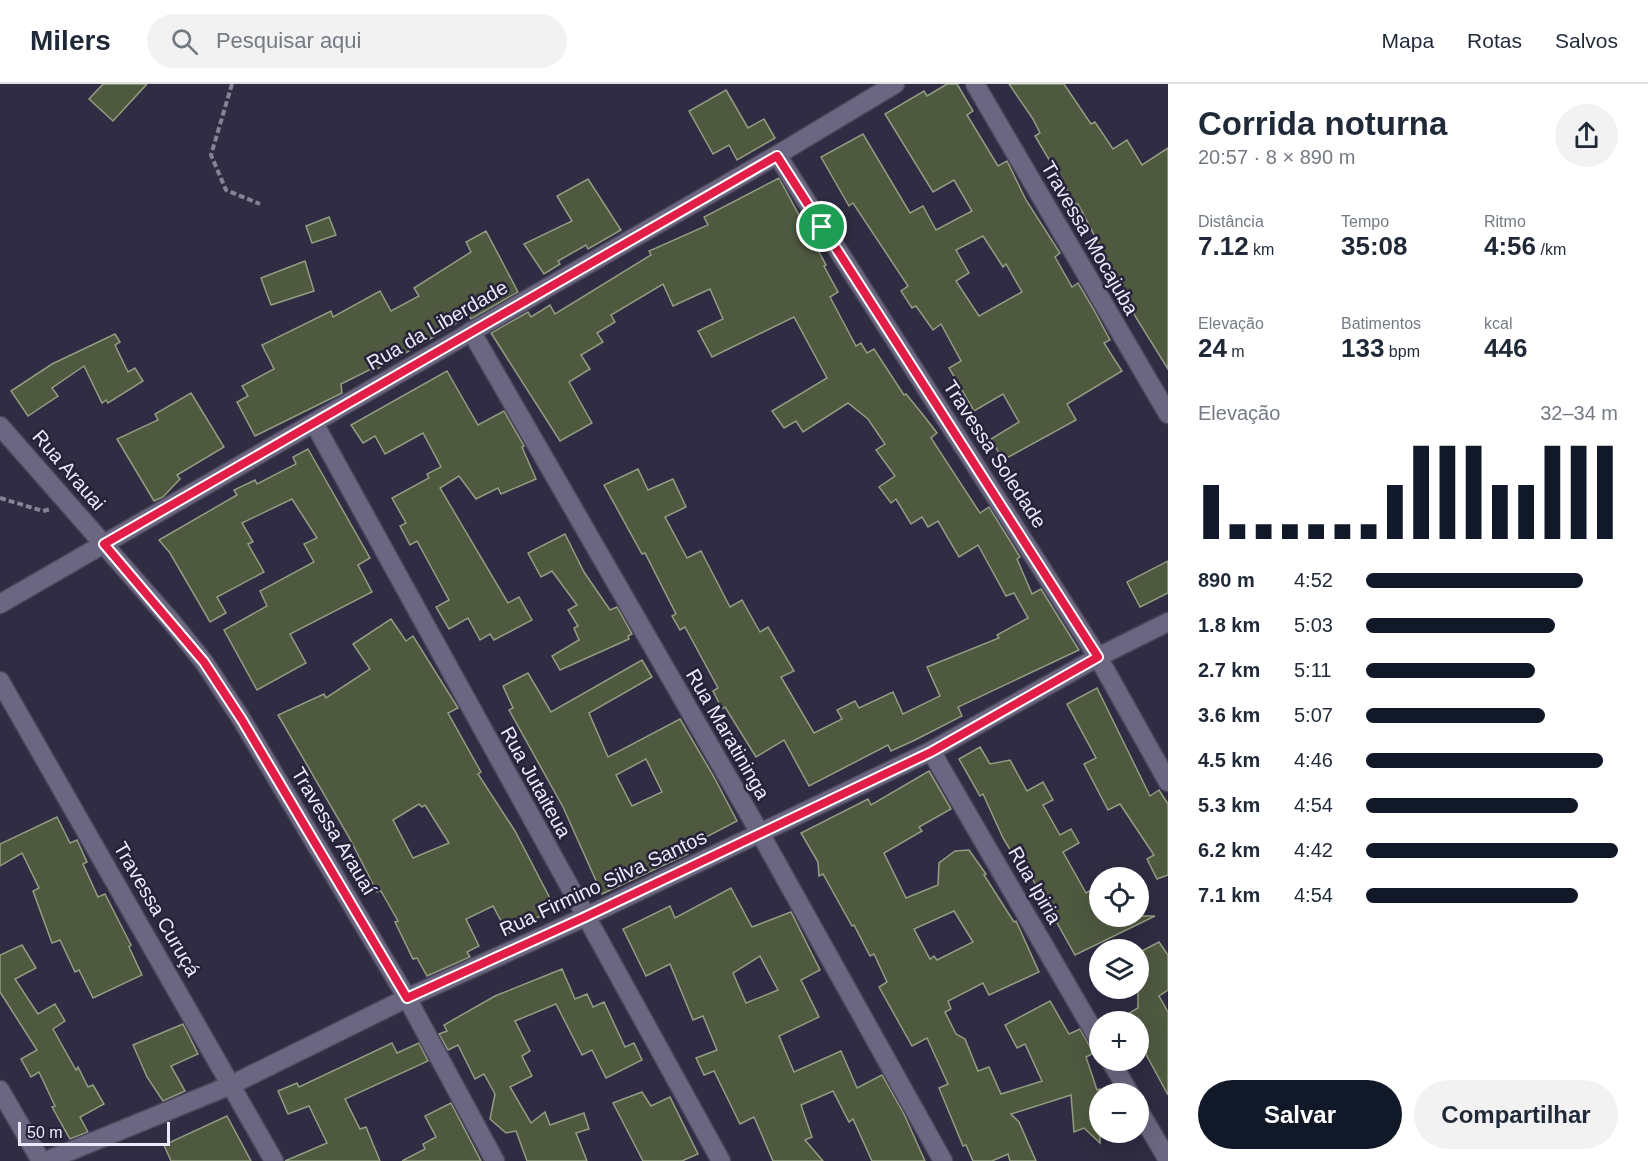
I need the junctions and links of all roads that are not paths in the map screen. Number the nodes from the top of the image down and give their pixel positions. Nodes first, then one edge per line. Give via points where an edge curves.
1 (895, 84) edge
2 (975, 84) edge
3 (777, 156) junction
4 (471, 331) junction
5 (1168, 414) edge
6 (314, 423) junction
7 (0, 426) edge
8 (104, 544) junction
9 (0, 604) edge
10 (1168, 622) edge
11 (1098, 657) junction
12 (0, 681) edge
13 (931, 752) junction
14 (1168, 782) edge
15 (760, 833) junction
16 (585, 917) junction
17 (407, 998) junction
18 (1089, 1023) edge
19 (231, 1084) junction
20 (0, 1090) edge
21 (1149, 1128) edge
22 (1168, 1160) edge
23 (43, 1161) edge
24 (274, 1161) edge
25 (495, 1161) edge
26 (721, 1161) edge
27 (944, 1161) edge

1 - 3 street, Rua da Liberdade
2 - 5 street, Travessa Mocajuba
3 - 4 street, Rua da Liberdade
3 - 11 street, Travessa Soledade
4 - 6 street, Rua da Liberdade
4 - 15 street, Rua Maratininga
6 - 8 street, Rua da Liberdade
6 - 16 street, Rua Jutaiteua
7 - 8 street, Rua Arauai
8 - 9 street, Rua da Liberdade
8 - 17 street, Travessa Arauaí via 204,662
10 - 11 street, Rua Firmino Silva Santos
11 - 13 street, Rua Firmino Silva Santos
11 - 14 street, Travessa Soledade
12 - 19 street, Travessa Curuçá
13 - 15 street, Rua Firmino Silva Santos
13 - 18 street, Rua Ipiria
15 - 16 street, Rua Firmino Silva Santos
15 - 27 street, Rua Maratininga
16 - 17 street, Rua Firmino Silva Santos
16 - 26 street, Rua Jutaiteua
17 - 19 street, Rua Firmino Silva Santos
17 - 25 street, Travessa Arauaí
19 - 23 street, Rua Firmino Silva Santos
19 - 24 street, Travessa Curuçá
20 - 23 street
21 - 22 street

